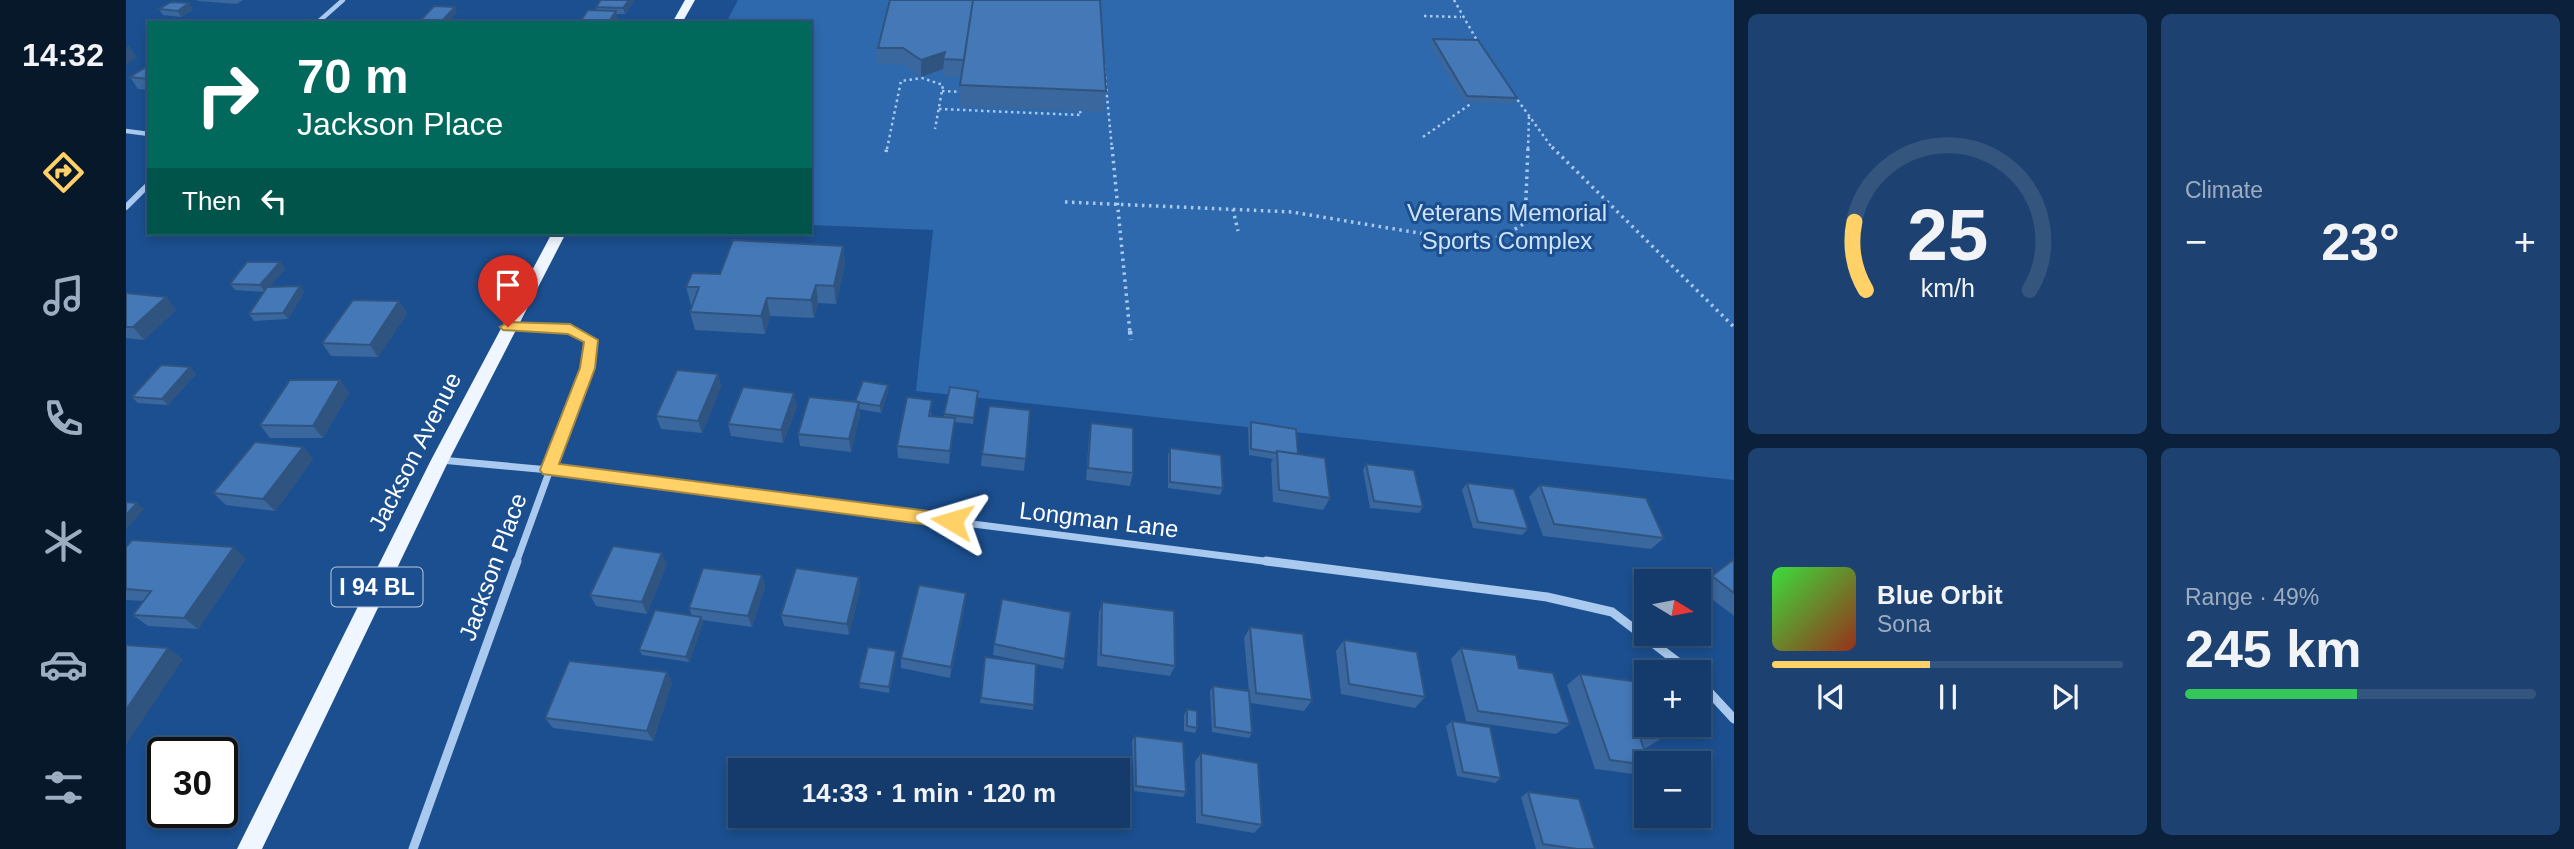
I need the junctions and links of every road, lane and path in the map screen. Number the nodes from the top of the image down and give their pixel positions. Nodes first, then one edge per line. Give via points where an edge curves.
1 (343, 0) edge
2 (690, 0) edge
3 (1454, 0) edge
4 (1424, 16) dead end
5 (1461, 17) junction
6 (319, 21) edge
7 (678, 21) edge
8 (1482, 49) edge
9 (1103, 52) edge
10 (911, 72) edge
11 (933, 72) edge
12 (909, 78) junction
13 (932, 78) junction
14 (942, 91) junction
15 (1511, 91) edge
16 (961, 92) edge
17 (1472, 103) edge
18 (939, 109) junction
19 (1080, 111) edge
20 (1529, 117) junction
21 (935, 129) dead end
22 (126, 131) edge
23 (147, 134) edge
24 (1423, 137) dead end
25 (886, 152) dead end
26 (147, 186) edge
27 (1065, 202) dead end
28 (1118, 204) junction
29 (126, 206) edge
30 (1233, 209) junction
31 (1238, 231) dead end
32 (558, 235) edge
33 (508, 327) junction
34 (1734, 327) edge
35 (1131, 340) dead end
36 (440, 460) junction
37 (549, 470) junction
38 (1680, 660) edge
39 (1711, 694) edge
40 (1734, 719) edge
41 (249, 849) edge
42 (412, 849) edge

1 - 6 street
2 - 7 main road
3 - 5 path
4 - 5 path
5 - 8 path
9 - 28 path
10 - 12 path
11 - 13 path
12 - 13 path
12 - 25 path via 901,81
13 - 14 path via 943,85
14 - 16 path
14 - 18 path
15 - 20 path
17 - 24 path
18 - 19 path via 1081,115
18 - 21 path
20 - 30 path via 1525,223 1504,236 1473,242 1309,214
20 - 34 path via 1560,158
22 - 23 street
26 - 29 street
27 - 28 path
28 - 30 path
28 - 35 path
30 - 31 path
32 - 33 main road, Jackson Avenue / I 94 BL
33 - 36 main road, Jackson Avenue / I 94 BL
33 - 37 street, Jackson Place via 570,329 591,340 587,368
36 - 37 street, Longman Lane
36 - 41 main road, Jackson Avenue / I 94 BL
37 - 38 street, Longman Lane via 1548,597 1612,612
37 - 42 street, Jackson Place
39 - 40 street

